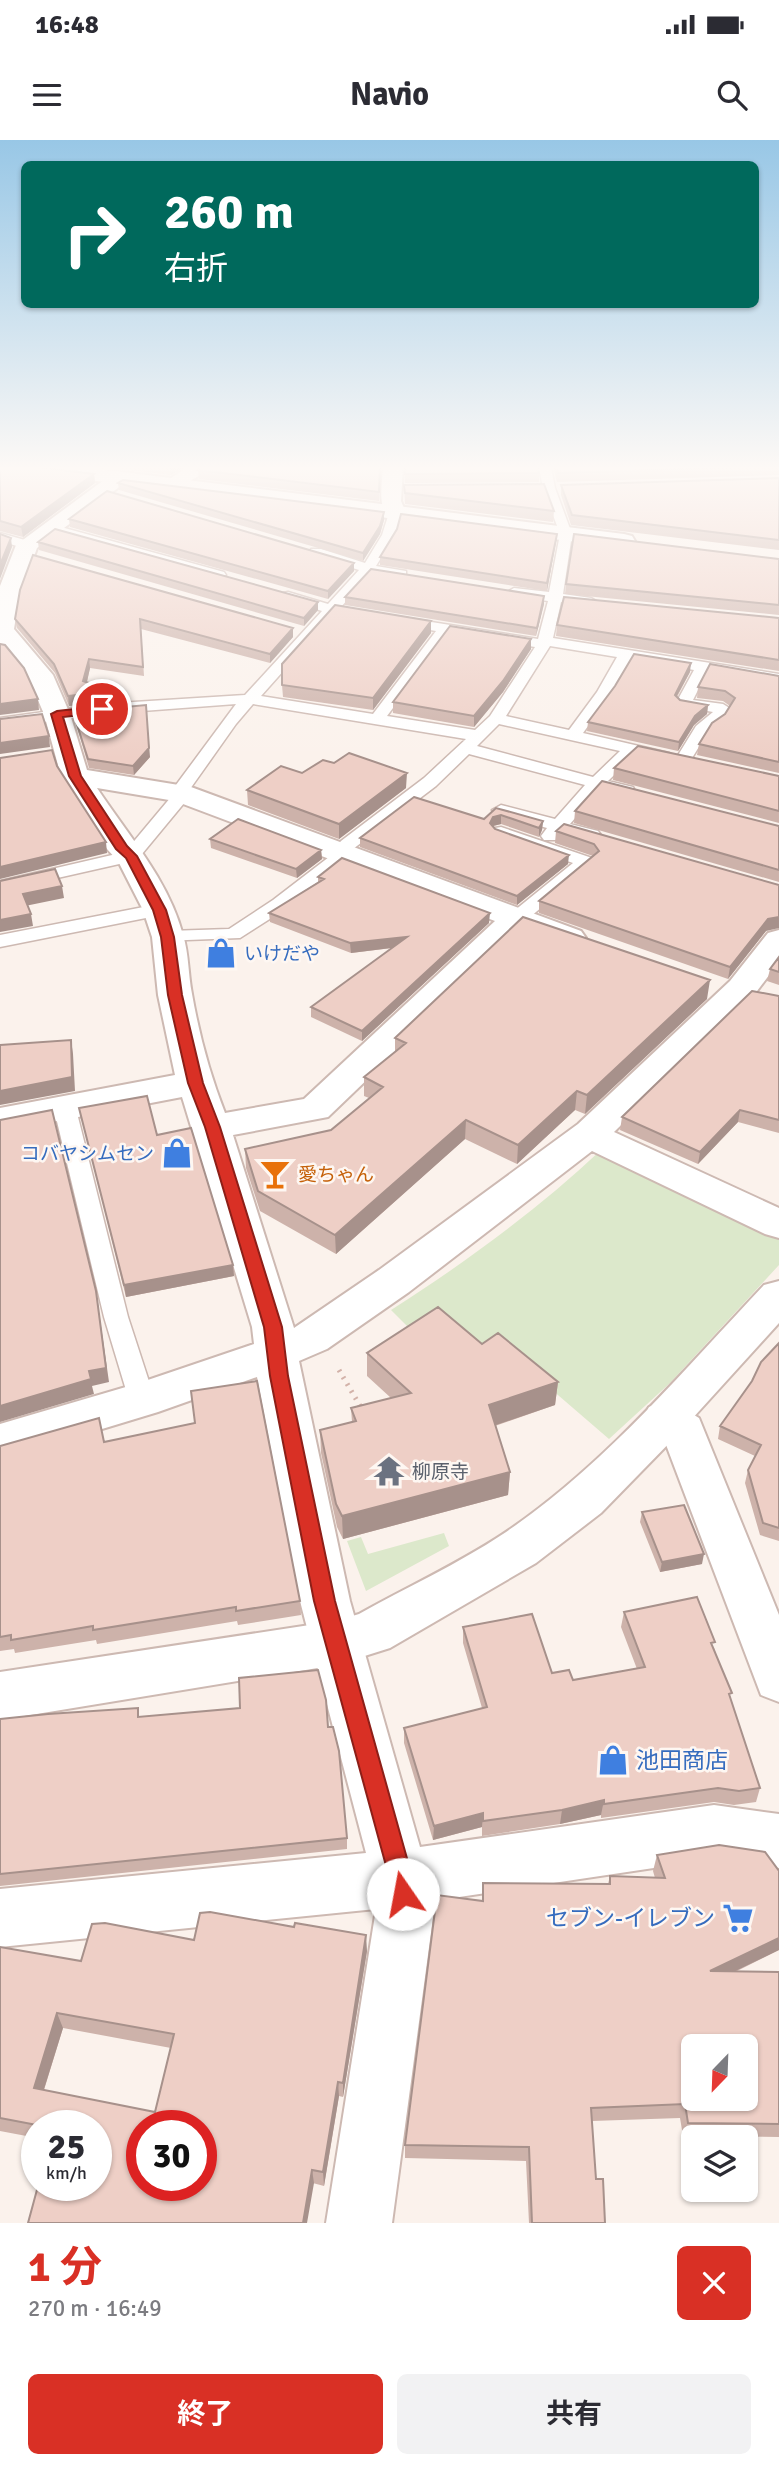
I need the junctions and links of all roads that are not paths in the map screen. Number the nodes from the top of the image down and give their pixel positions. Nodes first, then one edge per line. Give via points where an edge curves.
1 (20, 564) edge
2 (147, 564) edge
3 (355, 564) edge
4 (371, 564) edge
5 (561, 564) edge
6 (368, 568) junction
7 (411, 576) edge
8 (234, 579) edge
9 (269, 590) edge
10 (503, 590) edge
11 (555, 599) junction
12 (608, 604) edge
13 (332, 609) junction
14 (446, 628) junction
15 (543, 642) junction
16 (8, 649) edge
17 (626, 656) junction
18 (702, 667) junction
19 (779, 679) edge
20 (249, 699) junction
21 (57, 714) junction
22 (377, 719) junction
23 (496, 719) junction
24 (0, 723) edge
25 (480, 736) junction
26 (573, 736) junction
27 (465, 748) junction
28 (632, 750) junction
29 (65, 760) junction
30 (689, 762) joint
31 (596, 783) junction
32 (181, 793) junction
33 (648, 797) edge
34 (501, 810) edge
35 (559, 825) junction
36 (501, 832) edge
37 (611, 841) edge
38 (542, 845) junction
39 (340, 853) junction
40 (131, 856) junction
41 (0, 886) edge
42 (516, 919) junction
43 (163, 924) junction
44 (779, 940) edge
45 (0, 942) edge
46 (592, 946) edge
47 (195, 1083) junction
48 (65, 1109) junction
49 (0, 1120) edge
50 (212, 1127) junction
51 (589, 1135) junction
52 (779, 1224) edge
53 (779, 1296) edge
54 (276, 1353) junction
55 (142, 1400) junction
56 (665, 1419) junction
57 (0, 1442) edge
58 (336, 1643) junction
59 (779, 1679) edge
60 (0, 1696) edge
61 (779, 1841) edge
62 (401, 1878) junction
63 (0, 1918) edge
64 (359, 2223) edge

1 - 16 street via 6,598 2,631
2 - 8 lane
3 - 6 lane
4 - 6 lane
5 - 11 lane
6 - 7 lane
6 - 13 lane
9 - 13 lane
10 - 11 lane
11 - 12 lane
11 - 15 lane
13 - 14 lane
13 - 20 lane via 302,633
14 - 15 lane
14 - 22 lane
15 - 17 lane
15 - 23 lane
16 - 21 street via 40,675
17 - 18 lane
17 - 26 lane
18 - 19 lane
18 - 30 lane via 684,703 723,709 702,729
20 - 21 lane
20 - 22 lane
20 - 32 lane
21 - 24 lane
21 - 29 street
22 - 25 lane
23 - 25 lane
23 - 26 lane
25 - 27 lane
26 - 28 lane
27 - 31 lane
27 - 39 lane via 430,782
28 - 30 lane
28 - 31 lane
29 - 32 street
29 - 40 street
31 - 33 lane
31 - 35 lane
32 - 39 street
32 - 40 lane
34 - 35 lane
35 - 37 lane
35 - 38 lane
36 - 38 lane
38 - 42 lane via 586,862
39 - 42 street
39 - 43 lane via 280,904 233,934
40 - 41 lane
40 - 43 street
42 - 46 street
42 - 50 street via 315,1108
43 - 45 lane
43 - 47 street
44 - 51 street via 738,991
47 - 48 street
47 - 50 street
48 - 49 street
48 - 55 lane via 116,1317
50 - 54 street via 273,1327
51 - 52 street
51 - 54 street via 394,1281 312,1338
53 - 56 street
54 - 55 street
54 - 58 street
55 - 57 street
56 - 58 street via 584,1499 519,1549 372,1632
56 - 59 street via 683,1431
58 - 60 street
58 - 62 street
61 - 62 street via 714,1832
62 - 63 street
62 - 64 street via 405,1910

